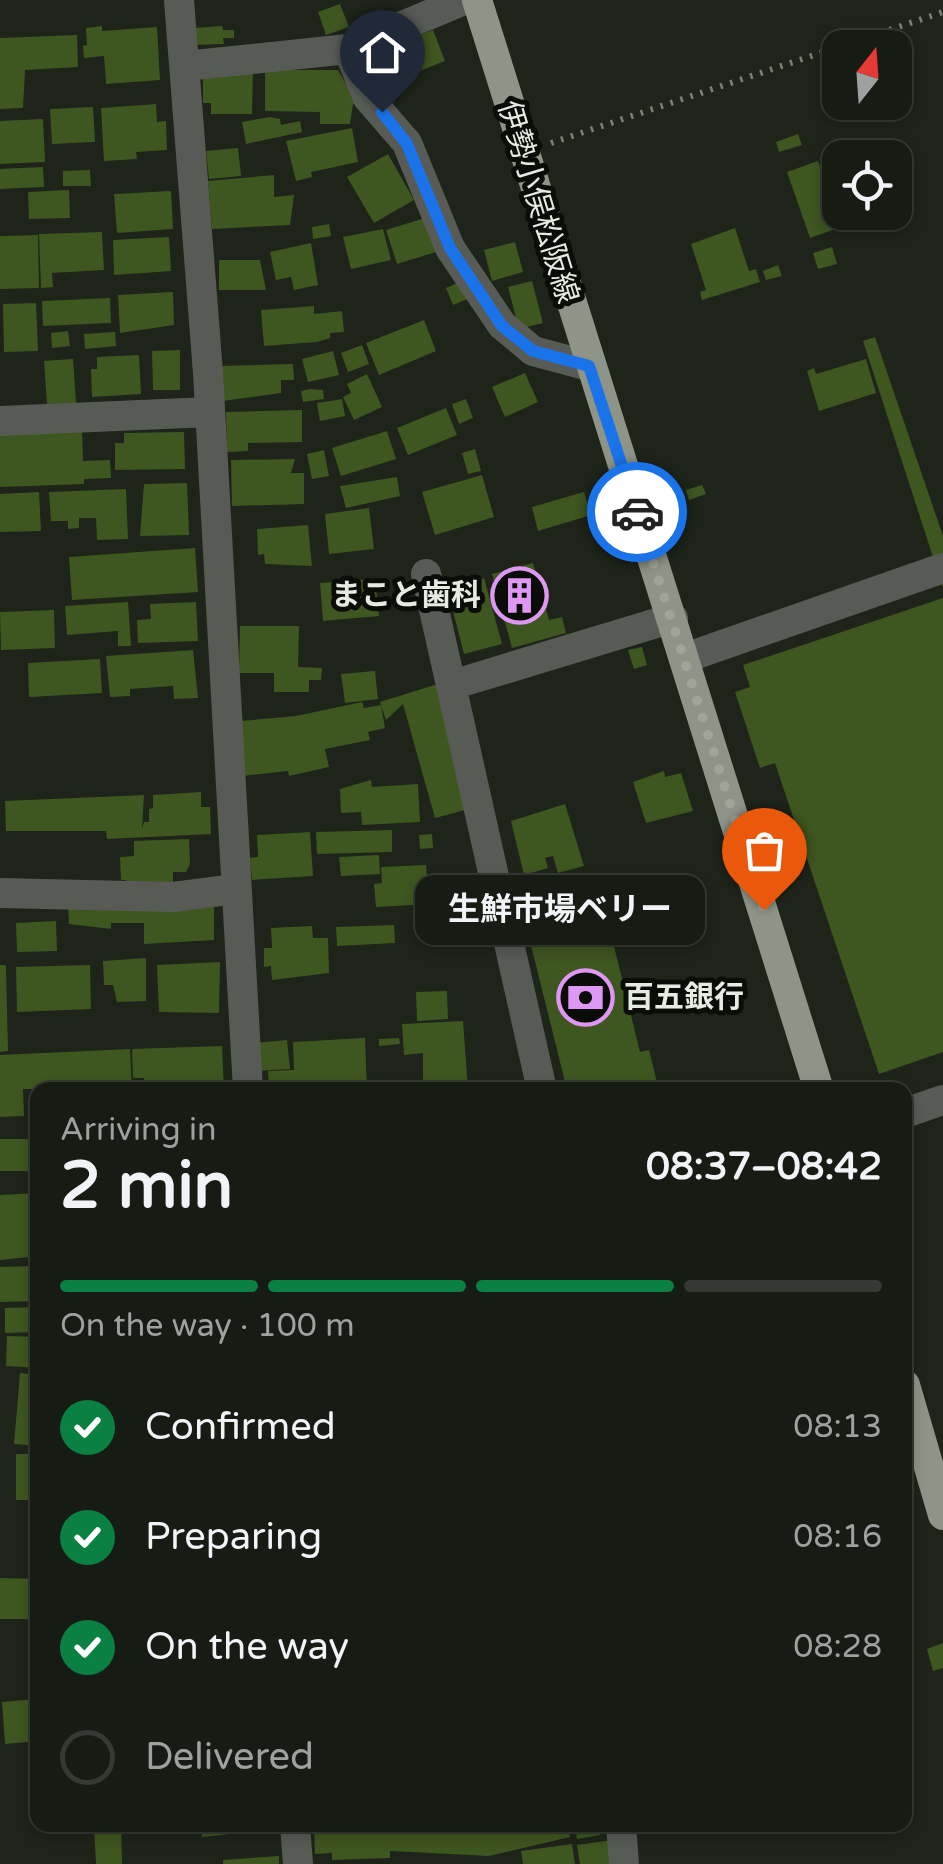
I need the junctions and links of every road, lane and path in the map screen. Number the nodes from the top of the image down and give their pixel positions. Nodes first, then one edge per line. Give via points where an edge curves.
1 (179, 0) edge
2 (464, 0) edge
3 (477, 0) edge
4 (943, 12) edge
5 (348, 48) junction
6 (184, 66) junction
7 (523, 152) junction
8 (589, 366) junction
9 (210, 412) junction
10 (0, 421) edge
11 (943, 568) edge
12 (426, 574) dead end
13 (672, 618) junction
14 (688, 657) junction
15 (452, 684) junction
16 (236, 890) junction
17 (0, 893) edge
18 (248, 1082) edge
19 (540, 1082) edge
20 (818, 1082) edge
21 (943, 1100) edge
22 (912, 1111) edge
23 (912, 1409) edge
24 (943, 1516) edge
25 (296, 1832) edge
26 (621, 1832) edge
27 (298, 1864) edge
28 (624, 1864) edge

1 - 6 street
2 - 5 street
3 - 7 main road, 伊勢小俣松阪線
4 - 7 path
5 - 6 street
5 - 8 street via 368,98 407,144 450,248 502,326 533,351
6 - 9 street
7 - 8 main road, 伊勢小俣松阪線
8 - 13 main road, 伊勢小俣松阪線
9 - 10 street
9 - 16 street
11 - 14 street
12 - 15 street
13 - 14 main road, 伊勢小俣松阪線
13 - 15 street
14 - 20 main road, 伊勢小俣松阪線
15 - 19 street
16 - 17 street via 173,897
16 - 18 street
21 - 22 street
23 - 24 main road
25 - 27 street
26 - 28 street

